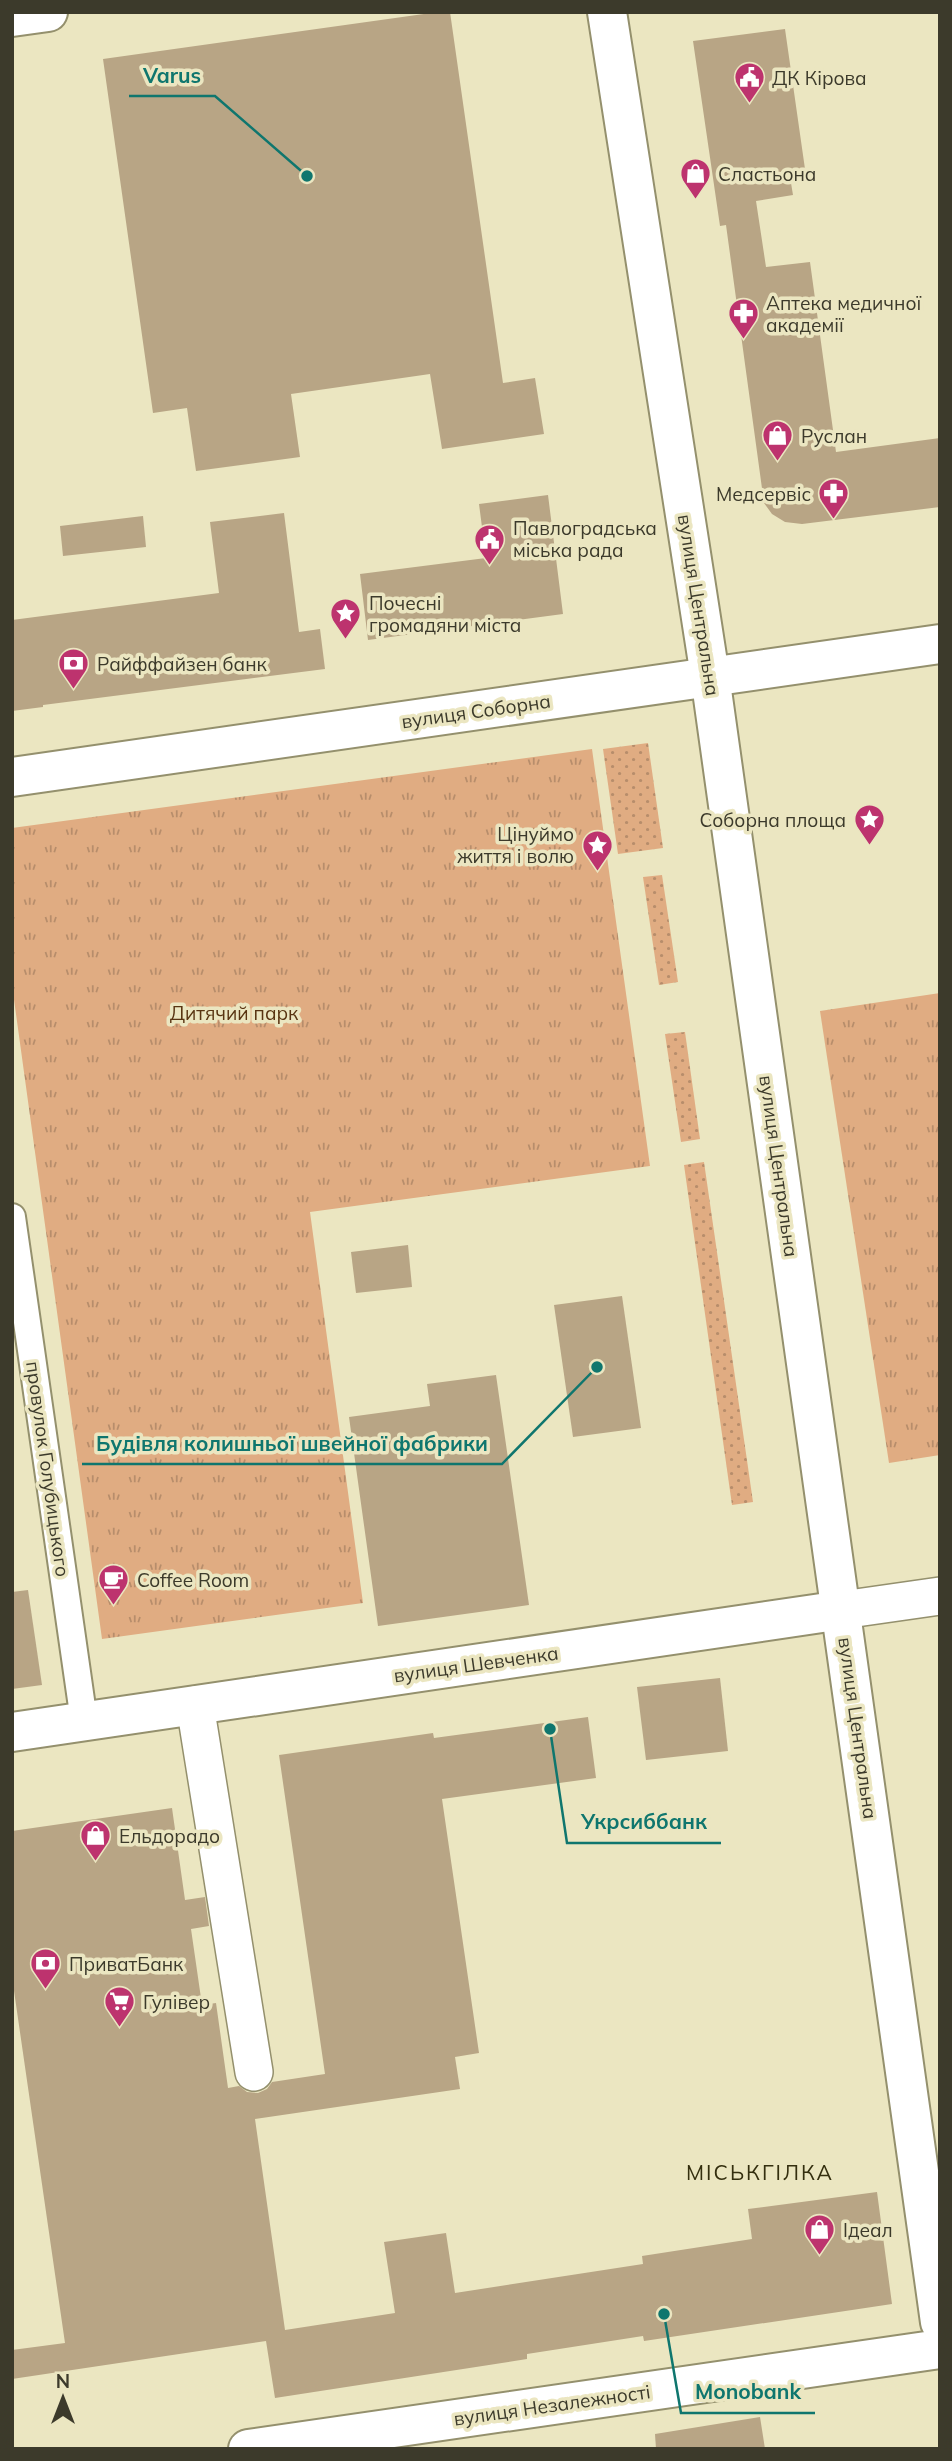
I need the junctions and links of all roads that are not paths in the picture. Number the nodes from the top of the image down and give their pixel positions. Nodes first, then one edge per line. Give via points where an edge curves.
1 (48, 12) edge
2 (607, 12) edge
3 (12, 17) edge
4 (940, 643) edge
5 (710, 676) junction
6 (12, 777) edge
7 (12, 1217) edge
8 (940, 1596) edge
9 (842, 1610) junction
10 (195, 1705) junction
11 (84, 1721) junction
12 (12, 1732) edge
13 (254, 2072) dead end
14 (940, 2322) edge
15 (940, 2350) edge
16 (248, 2449) edge

1 - 3 street
2 - 5 street, вулиця Центральна
4 - 5 street, вулиця Соборна
5 - 6 street, вулиця Соборна
5 - 9 street, вулиця Центральна
7 - 11 street, провулок Голубицького
8 - 9 street, вулиця Шевченка
9 - 10 street, вулиця Шевченка
9 - 14 street, вулиця Центральна
10 - 11 street, вулиця Шевченка
10 - 13 street
11 - 12 street, вулиця Шевченка
15 - 16 street, вулиця Незалежності

